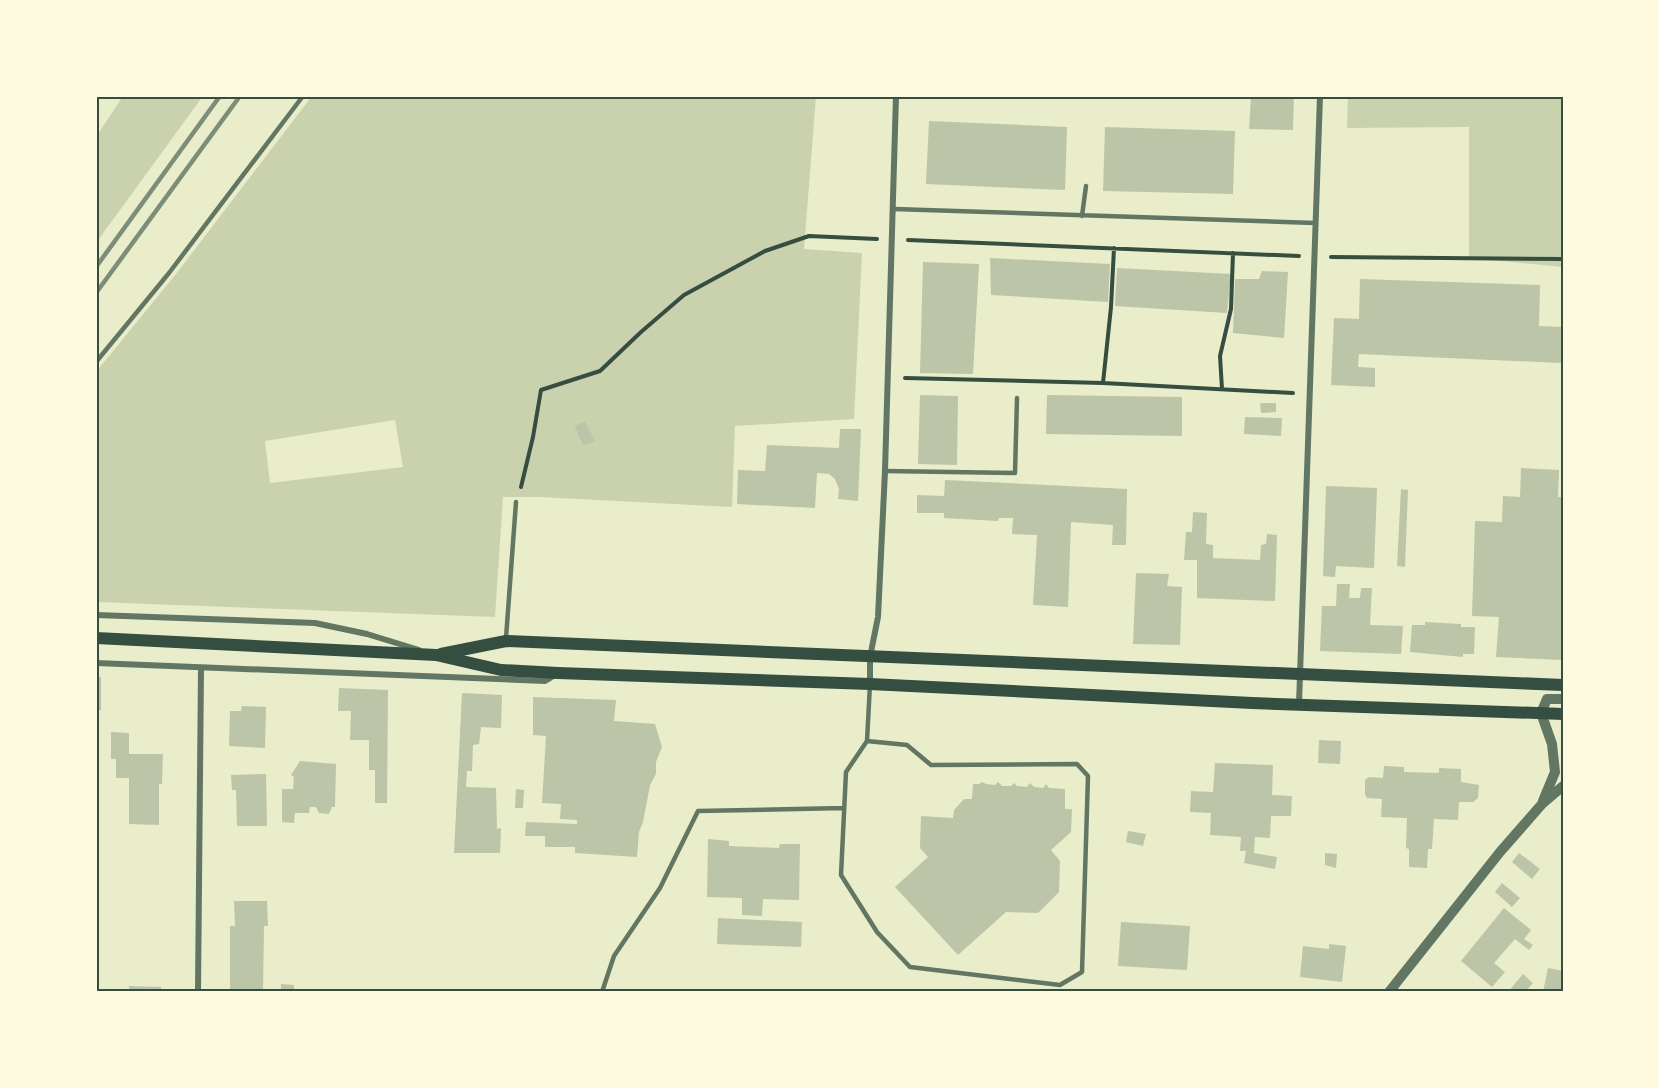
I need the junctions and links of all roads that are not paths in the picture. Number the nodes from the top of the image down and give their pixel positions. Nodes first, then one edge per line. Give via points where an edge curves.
1 (303, 96) edge
2 (896, 96) edge
3 (1320, 96) edge
4 (1086, 186) dead end
5 (894, 209) junction
6 (1082, 216) junction
7 (1315, 223) junction
8 (96, 362) edge
9 (1017, 398) dead end
10 (885, 471) junction
11 (516, 502) road end
12 (96, 615) edge
13 (96, 638) edge
14 (506, 641) junction
15 (436, 655) junction
16 (870, 657) junction
17 (96, 663) edge
18 (201, 668) junction
19 (558, 673) junction
20 (1300, 674) junction
21 (870, 684) junction
22 (1534, 684) junction
23 (1563, 685) edge
24 (1547, 699) junction
25 (1563, 699) edge
26 (1299, 705) junction
27 (1541, 713) junction
28 (1563, 714) edge
29 (867, 741) junction
30 (1563, 786) edge
31 (1542, 804) junction
32 (844, 808) junction
33 (198, 992) edge
34 (602, 992) edge
35 (1389, 992) edge

1 - 8 lane
2 - 5 street
3 - 7 street
4 - 6 lane
5 - 6 lane
5 - 10 street
6 - 7 lane
7 - 20 street
9 - 10 lane via 1015,473
10 - 16 street via 878,616
11 - 14 lane
12 - 15 street via 315,623
13 - 15 main road
14 - 15 main road
14 - 16 main road
15 - 19 main road via 501,670
16 - 20 main road
16 - 21 street
17 - 18 street
18 - 19 street via 545,681
18 - 33 street
19 - 21 main road
20 - 22 main road
20 - 26 street
21 - 26 main road
21 - 29 lane
22 - 23 main road
22 - 24 street
24 - 25 street
24 - 27 street
26 - 27 main road
27 - 28 main road
27 - 31 street via 1552,744 1555,772
29 - 32 lane via 846,772
29 - 32 lane via 907,746 931,765 1077,764 1088,776 1082,972 1060,985 910,967 877,932 842,875
30 - 31 street
31 - 35 street
32 - 34 lane via 698,811 660,888 614,956

